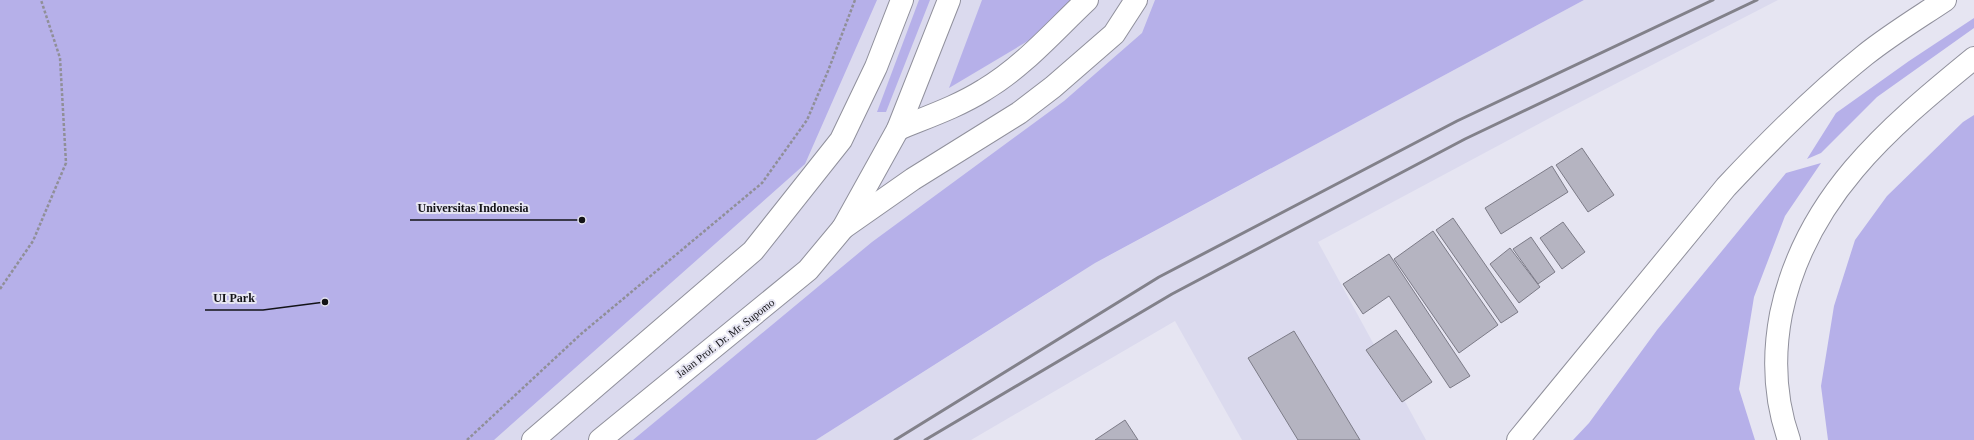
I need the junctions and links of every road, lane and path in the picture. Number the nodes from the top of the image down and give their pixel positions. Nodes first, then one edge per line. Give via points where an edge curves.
1 (41, 0) edge
2 (855, 0) edge
3 (902, 0) edge
4 (949, 0) edge
5 (1087, 0) edge
6 (1136, 0) edge
7 (1944, 0) edge
8 (1974, 58) edge
9 (898, 129) junction
10 (843, 228) junction
11 (0, 289) edge
12 (606, 437) edge
13 (467, 440) edge
14 (533, 440) edge
15 (1518, 440) edge
16 (1789, 440) edge

1 - 11 path via 60,58 66,163 33,241
2 - 13 path via 807,120 762,183 582,334
3 - 14 main road via 876,67 841,140 753,251
4 - 9 main road
5 - 9 main road via 1014,70 985,90 957,105
6 - 10 main road via 1114,34 1047,92
7 - 15 main road via 1865,55 1799,112 1758,153 1726,187
8 - 16 main road via 1899,121 1855,167 1832,197 1801,249 1784,300 1776,350 1779,405
9 - 10 main road
10 - 12 main road, Jalan Prof. Dr. Mr. Supomo via 808,270 773,301

